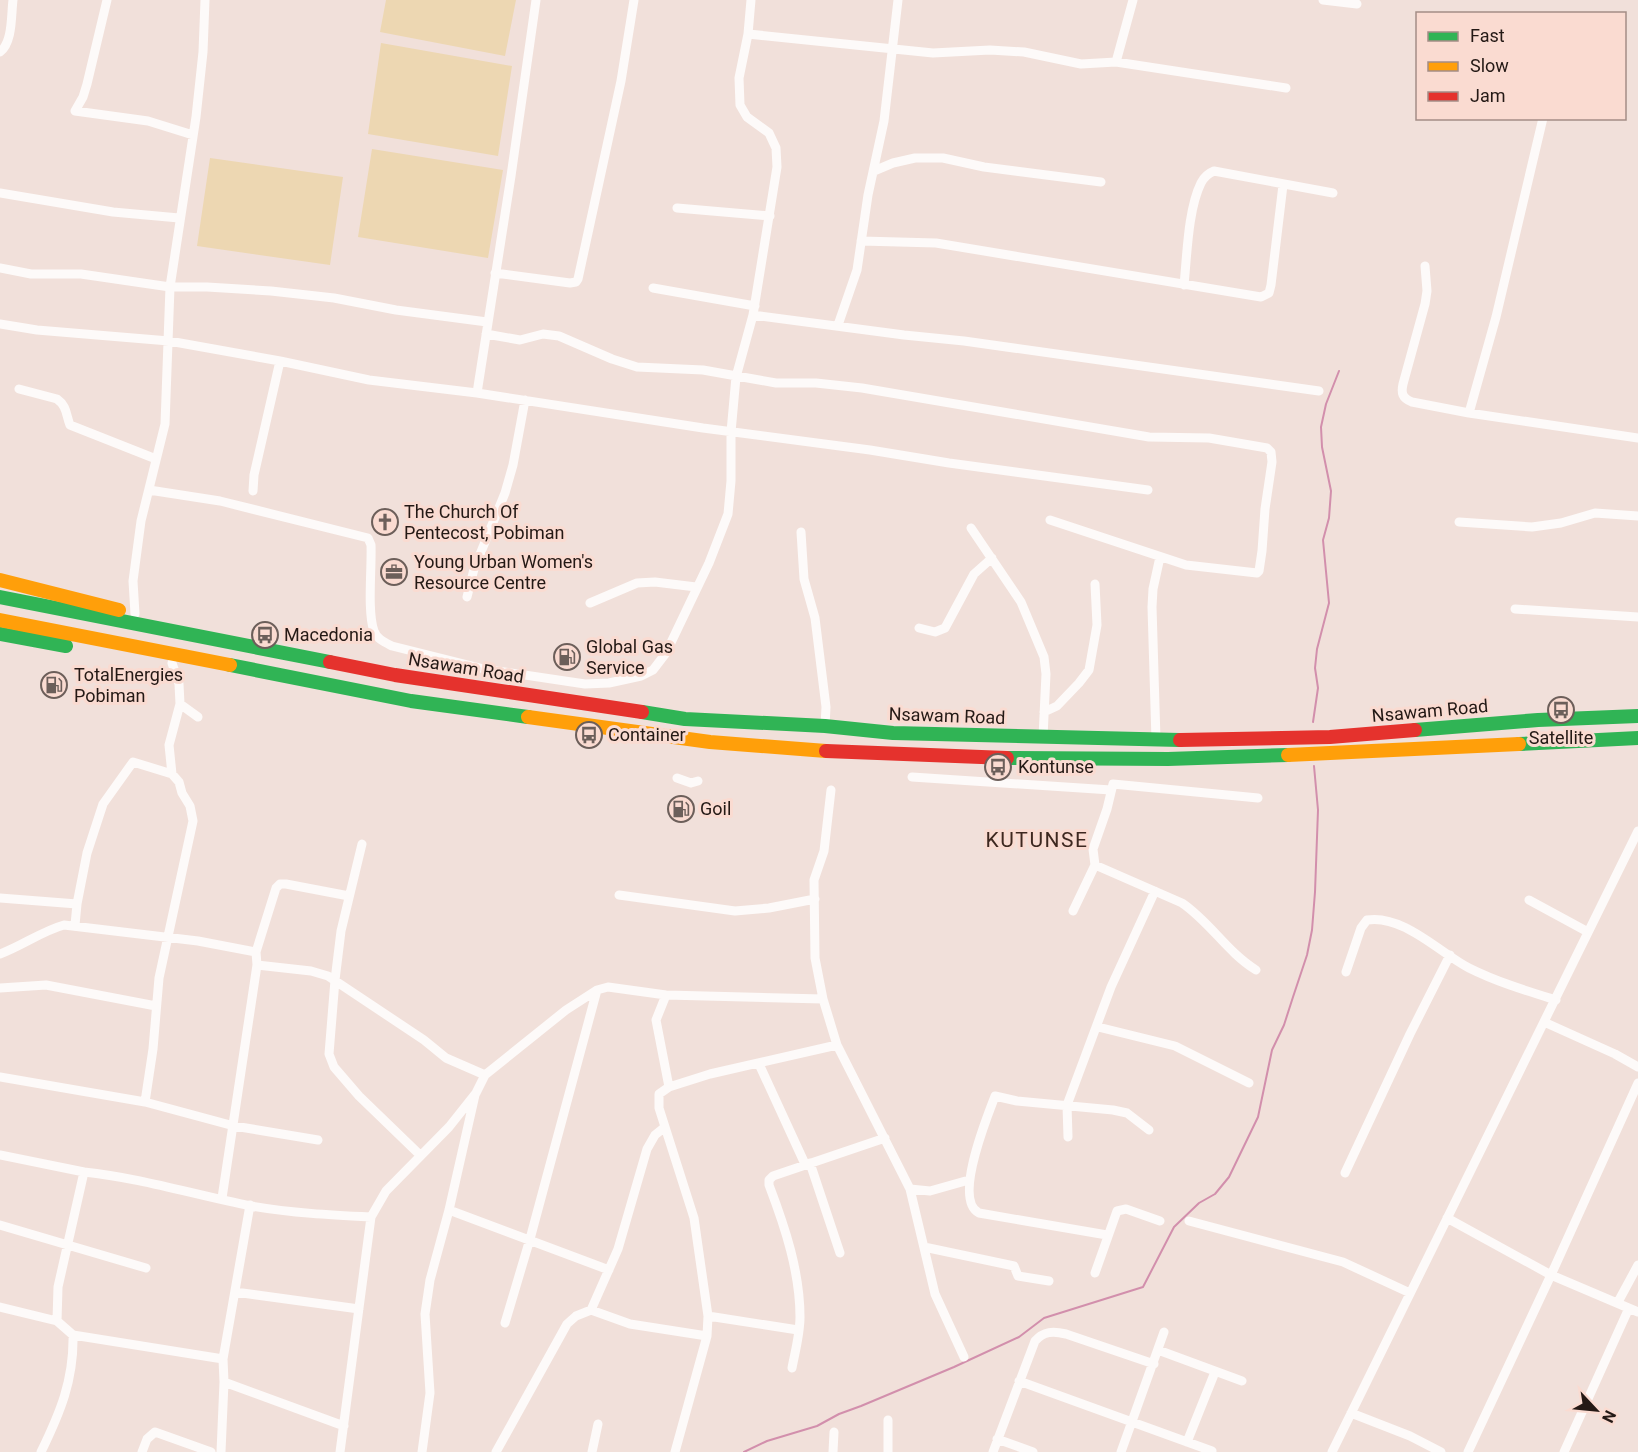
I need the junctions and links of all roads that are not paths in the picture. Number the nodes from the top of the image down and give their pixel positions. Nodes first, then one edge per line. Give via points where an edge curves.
1 (13, 0) edge
2 (107, 0) edge
3 (205, 0) edge
4 (536, 0) edge
5 (634, 0) edge
6 (751, 0) edge
7 (898, 0) edge
8 (1133, 0) edge
9 (1323, 0) edge
10 (1357, 4) dead end
11 (748, 34) junction
12 (892, 48) junction
13 (0, 51) edge
14 (1116, 62) junction
15 (1286, 88) dead end
16 (1543, 120) edge
17 (193, 135) junction
18 (874, 171) junction
19 (1101, 182) dead end
20 (1283, 185) junction
21 (0, 193) edge
22 (1333, 193) dead end
23 (677, 208) dead end
24 (770, 216) junction
25 (179, 218) junction
26 (861, 241) junction
27 (1425, 266) dead end
28 (0, 268) edge
29 (495, 273) junction
30 (1184, 285) junction
31 (170, 287) junction
32 (653, 288) dead end
33 (754, 310) junction
34 (487, 322) junction
35 (0, 324) edge
36 (838, 325) junction
37 (486, 334) junction
38 (169, 342) junction
39 (280, 361) junction
40 (736, 377) junction
41 (19, 389) dead end
42 (1319, 391) dead end
43 (477, 393) junction
44 (525, 400) junction
45 (1469, 413) junction
46 (731, 432) junction
47 (1638, 438) edge
48 (156, 459) junction
49 (149, 490) junction
50 (1148, 490) dead end
51 (253, 491) dead end
52 (1638, 516) edge
53 (1050, 520) dead end
54 (1459, 522) dead end
55 (971, 528) dead end
56 (801, 532) dead end
57 (1160, 557) junction
58 (992, 558) junction
59 (0, 580) edge
60 (1095, 584) dead end
61 (696, 587) junction
62 (0, 597) edge
63 (467, 597) dead end
64 (590, 603) dead end
65 (1515, 609) dead end
66 (135, 614) junction
67 (1638, 617) edge
68 (0, 620) edge
69 (919, 628) dead end
70 (0, 634) edge
71 (260, 650) junction
72 (172, 663) junction
73 (279, 674) junction
74 (585, 684) junction
75 (180, 705) junction
76 (583, 705) junction
77 (1044, 712) junction
78 (1638, 716) edge
79 (198, 717) dead end
80 (825, 726) junction
81 (1043, 737) junction
82 (1638, 738) edge
83 (1162, 739) junction
84 (1168, 759) junction
85 (172, 774) junction
86 (912, 777) dead end
87 (677, 778) dead end
88 (698, 781) dead end
89 (831, 790) dead end
90 (1111, 790) junction
91 (1258, 798) dead end
92 (1638, 831) edge
93 (362, 844) dead end
94 (1095, 866) junction
95 (1155, 891) junction
96 (619, 895) dead end
97 (349, 896) junction
98 (0, 898) edge
99 (815, 899) junction
100 (1529, 900) dead end
101 (77, 904) junction
102 (1073, 911) dead end
103 (75, 925) junction
104 (1588, 932) junction
105 (167, 938) junction
106 (256, 952) junction
107 (0, 954) edge
108 (1450, 956) junction
109 (257, 965) junction
110 (1256, 970) dead end
111 (1346, 972) dead end
112 (335, 980) junction
113 (0, 988) edge
114 (597, 990) junction
115 (666, 995) junction
116 (823, 999) junction
117 (1556, 1000) junction
118 (156, 1006) junction
119 (1544, 1022) junction
120 (1098, 1027) junction
121 (837, 1045) junction
122 (759, 1064) junction
123 (1638, 1067) edge
124 (485, 1075) junction
125 (0, 1077) edge
126 (1249, 1083) dead end
127 (1638, 1083) edge
128 (669, 1087) junction
129 (476, 1093) junction
130 (145, 1102) junction
131 (1067, 1105) junction
132 (234, 1126) junction
133 (665, 1127) junction
134 (1149, 1130) dead end
135 (1068, 1137) dead end
136 (885, 1138) junction
137 (318, 1140) dead end
138 (0, 1155) edge
139 (420, 1155) junction
140 (808, 1164) junction
141 (84, 1172) junction
142 (1346, 1173) dead end
143 (969, 1180) junction
144 (910, 1189) junction
145 (222, 1198) junction
146 (250, 1205) junction
147 (449, 1210) junction
148 (371, 1217) junction
149 (1447, 1218) junction
150 (1160, 1221) dead end
151 (1189, 1221) dead end
152 (0, 1225) edge
153 (1107, 1234) junction
154 (530, 1239) junction
155 (68, 1245) junction
156 (924, 1247) junction
157 (840, 1253) dead end
158 (1638, 1264) edge
159 (146, 1268) dead end
160 (609, 1270) junction
161 (1095, 1273) dead end
162 (1551, 1275) junction
163 (1049, 1281) dead end
164 (235, 1292) junction
165 (1410, 1293) junction
166 (1618, 1302) junction
167 (0, 1308) edge
168 (359, 1310) junction
169 (591, 1310) junction
170 (1633, 1310) edge
171 (708, 1316) junction
172 (57, 1321) junction
173 (505, 1323) dead end
174 (798, 1329) junction
175 (1164, 1332) dead end
176 (73, 1335) junction
177 (707, 1336) junction
178 (1158, 1350) junction
179 (964, 1357) dead end
180 (223, 1359) junction
181 (1154, 1364) junction
182 (792, 1368) dead end
183 (1215, 1372) junction
184 (1019, 1381) junction
185 (1242, 1381) dead end
186 (224, 1382) junction
187 (1351, 1413) junction
188 (888, 1420) dead end
189 (1131, 1422) junction
190 (597, 1424) dead end
191 (344, 1426) junction
192 (834, 1432) dead end
193 (998, 1439) junction
194 (1187, 1442) junction
195 (1212, 1451) edge
196 (41, 1452) edge
197 (142, 1452) edge
198 (211, 1452) edge
199 (221, 1452) edge
200 (339, 1452) edge
201 (422, 1452) edge
202 (496, 1452) edge
203 (592, 1452) edge
204 (675, 1452) edge
205 (833, 1452) edge
206 (888, 1452) edge
207 (993, 1452) edge
208 (1033, 1452) edge
209 (1121, 1452) edge
210 (1332, 1452) edge
211 (1441, 1452) edge
212 (1468, 1452) edge
213 (1564, 1452) edge

1 - 13 street via 9,38
2 - 17 street via 87,84 75,111 148,121
3 - 17 street
4 - 29 street
5 - 29 street via 621,81 578,279 570,283
6 - 11 street
7 - 12 street
8 - 14 street
9 - 10 street
11 - 12 street
11 - 24 street via 739,78 740,105 747,117 769,133 776,148
12 - 14 street via 933,53 1024,52 1081,64
12 - 18 street
14 - 15 street
16 - 45 street via 1499,306
17 - 25 street
18 - 19 street via 915,158 943,159
18 - 26 street
20 - 22 street
20 - 30 street via 1214,171 1208,175 1195,204
20 - 30 street via 1267,296
21 - 25 street via 113,212
23 - 24 street
24 - 33 street
25 - 31 street
26 - 30 street via 936,243
26 - 36 street via 857,270
27 - 45 street via 1423,314 1402,396 1412,402
28 - 31 street via 31,274 81,274
29 - 34 street
31 - 34 street via 271,291
31 - 38 street
32 - 33 street
33 - 36 street
33 - 40 street
34 - 37 street
35 - 38 street
36 - 42 street
37 - 40 street via 520,340 550,334 637,367 703,370
37 - 43 street
38 - 39 street
38 - 48 street via 165,424
39 - 43 street via 369,380
39 - 51 street
40 - 46 street
40 - 57 street via 862,388 1139,435 1209,438 1269,450 1272,462 1258,572 1205,568
41 - 48 street via 57,399 65,408 70,425
43 - 44 street
44 - 46 street
44 - 63 street via 506,493 474,569
45 - 47 street
46 - 50 street
46 - 61 street via 728,514
48 - 49 street
49 - 66 street via 133,580
49 - 74 street via 220,501 368,538 374,631 380,640 484,669
52 - 54 street via 1595,513 1544,527
53 - 57 street
55 - 58 street
56 - 80 street via 804,579 815,618
57 - 83 street via 1152,607
58 - 69 street via 974,574 945,628 935,632
58 - 77 street via 1021,602 1044,657
59 - 66 highway, Nsawam Road
60 - 77 street via 1095,641 1088,673 1053,709
61 - 64 street via 637,583
61 - 74 street via 666,653 653,670 640,676
62 - 71 highway, Nsawam Road
65 - 67 street
66 - 71 highway, Nsawam Road via 219,633
68 - 73 highway, Nsawam Road
70 - 72 highway, Nsawam Road
71 - 76 highway, Nsawam Road
72 - 73 highway, Nsawam Road
72 - 75 street
73 - 84 highway, Nsawam Road via 411,701 711,742 975,758
74 - 76 street
75 - 79 street
75 - 85 street via 169,745
76 - 80 highway, Nsawam Road via 685,719
77 - 81 street
78 - 83 highway, Nsawam Road via 1330,737
80 - 81 highway, Nsawam Road via 893,733
81 - 83 highway, Nsawam Road
82 - 84 highway, Nsawam Road
83 - 84 highway via 1162,751
85 - 101 street via 134,762 103,804 87,853
85 - 105 street via 190,806 193,821
86 - 90 street
87 - 88 street
89 - 99 street via 824,851 814,880
90 - 91 street via 1113,784
90 - 94 street via 1093,847
92 - 104 street
93 - 97 street
94 - 95 street
94 - 102 street
95 - 110 street via 1192,910 1235,955
95 - 120 street via 1111,987
96 - 99 street via 735,911
97 - 106 street via 280,885
97 - 112 street
98 - 101 street
99 - 116 street via 814,958
100 - 104 street
101 - 103 street
103 - 105 street
103 - 107 street via 52,928
104 - 117 street
105 - 106 street
105 - 118 street
106 - 109 street
108 - 111 street via 1385,920 1367,920
108 - 117 street via 1481,974
108 - 142 street
109 - 112 street via 320,973
109 - 132 street
112 - 124 street via 446,1058
112 - 139 street via 329,1054 334,1066
113 - 118 street via 46,985
114 - 115 street via 608,987
114 - 124 street
114 - 154 street
115 - 116 street
115 - 128 street via 656,1020
116 - 121 street
117 - 119 street
118 - 130 street
119 - 123 street
119 - 149 street
120 - 126 street via 1175,1046
120 - 131 street
121 - 122 street
121 - 136 street
122 - 128 street
122 - 140 street
124 - 129 street
125 - 130 street
127 - 162 street
128 - 133 street via 658,1098
129 - 139 street
129 - 147 street
130 - 132 street
131 - 134 street via 1127,1113
131 - 135 street
131 - 143 street via 995,1096
132 - 137 street
132 - 145 street
133 - 160 street via 647,1149
133 - 171 street via 694,1218
136 - 140 street
136 - 144 street
138 - 141 street
139 - 148 street via 386,1191
140 - 157 street
140 - 174 street via 773,1176 768,1185 783,1221 797,1282
141 - 145 street
141 - 155 street
143 - 144 street via 930,1191
143 - 153 street via 970,1204 978,1212
144 - 156 street
145 - 146 street
146 - 148 street
146 - 164 street
147 - 154 street
147 - 201 street via 427,1298 430,1393
148 - 168 street
149 - 162 street
149 - 165 street
150 - 153 street via 1121,1209 1116,1211
151 - 165 street via 1343,1262
152 - 155 street
153 - 161 street
154 - 160 street
154 - 173 street
155 - 159 street
155 - 172 street via 56,1299
156 - 163 street via 1014,1266 1018,1276
156 - 179 street via 935,1294
158 - 166 street
160 - 169 street
162 - 166 street
162 - 212 street
164 - 168 street
164 - 180 street
165 - 187 street
166 - 170 street
167 - 172 street
168 - 191 street
169 - 177 street via 630,1324
169 - 202 street via 567,1324
170 - 213 street
171 - 174 street
171 - 177 street
172 - 176 street
174 - 182 street
175 - 178 street
176 - 180 street
176 - 196 street via 74,1360 66,1396
177 - 204 street
178 - 181 street
178 - 183 street
180 - 186 street
181 - 184 street via 1052,1332 1035,1341
181 - 189 street
183 - 185 street
183 - 194 street
184 - 189 street
184 - 193 street
186 - 191 street
186 - 199 street
187 - 210 street
187 - 211 street
188 - 206 street
189 - 194 street
189 - 209 street
190 - 203 street
191 - 200 street
192 - 205 street
193 - 207 street
193 - 208 street
194 - 195 street
197 - 198 street via 155,1432

